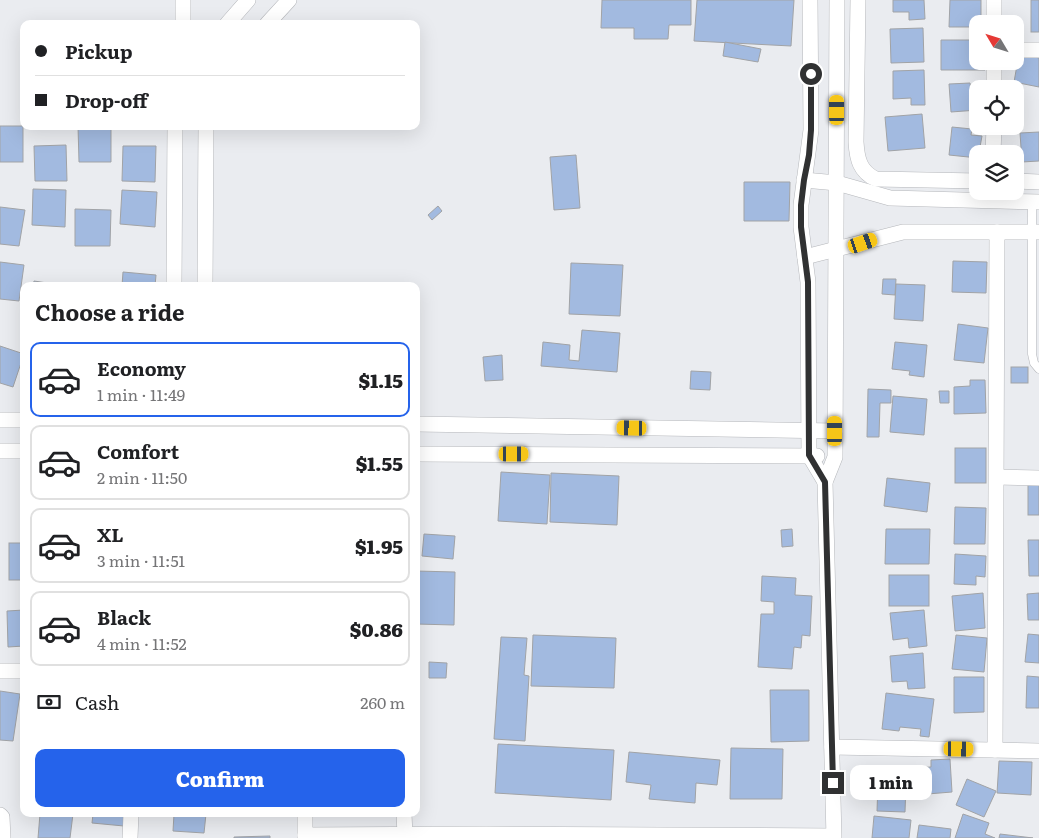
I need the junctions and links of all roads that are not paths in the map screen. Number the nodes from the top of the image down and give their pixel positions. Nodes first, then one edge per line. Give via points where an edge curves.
1 (183, 0) edge
2 (248, 0) edge
3 (289, 0) edge
4 (810, 0) edge
5 (837, 0) edge
6 (858, 0) edge
7 (994, 0) edge
8 (994, 15) edge
9 (837, 18) junction
10 (857, 19) junction
11 (183, 20) edge
12 (230, 20) edge
13 (272, 20) edge
14 (1024, 50) edge
15 (1039, 50) edge
16 (175, 130) edge
17 (206, 130) edge
18 (804, 180) junction
19 (969, 181) edge
20 (1024, 181) edge
21 (1039, 182) edge
22 (837, 183) junction
23 (1036, 202) edge
24 (997, 232) junction
25 (1036, 232) edge
26 (837, 250) junction
27 (805, 257) junction
28 (174, 282) edge
29 (206, 282) edge
30 (1039, 369) edge
31 (0, 420) edge
32 (20, 420) edge
33 (420, 424) edge
34 (809, 431) junction
35 (835, 431) junction
36 (0, 451) edge
37 (20, 451) edge
38 (420, 454) edge
39 (809, 455) junction
40 (835, 457) junction
41 (997, 477) junction
42 (1039, 478) edge
43 (825, 482) junction
44 (0, 671) edge
45 (20, 671) edge
46 (832, 747) junction
47 (995, 750) junction
48 (1039, 751) edge
49 (0, 815) edge
50 (131, 817) edge
51 (305, 817) edge
52 (404, 817) edge
53 (405, 835) junction
54 (486, 836) edge
55 (305, 837) edge
56 (833, 837) edge
57 (3, 838) edge
58 (130, 838) edge

1 - 11 street
2 - 12 street
3 - 13 street
4 - 18 street via 811,130
5 - 9 street
6 - 10 street
7 - 8 street
9 - 10 street
9 - 22 street
10 - 19 street via 856,155 859,164 876,179
14 - 15 street
16 - 28 street
17 - 29 street
18 - 22 street
18 - 27 street via 801,227
20 - 21 street
22 - 23 street via 890,198
22 - 26 street
23 - 25 lane
24 - 25 street
24 - 26 street via 903,232
24 - 41 street
25 - 30 lane via 1032,354
26 - 27 street
26 - 35 street
27 - 34 street
31 - 32 street
33 - 34 street
34 - 35 street
34 - 39 street
35 - 40 street
36 - 37 street
38 - 39 street
39 - 40 street
39 - 43 street
40 - 43 street
41 - 42 street
41 - 47 street
43 - 46 street
44 - 45 street
46 - 47 street
46 - 56 street
47 - 48 street
49 - 57 street
50 - 58 street
51 - 55 street
52 - 53 street
53 - 54 street
53 - 55 street
54 - 56 street

